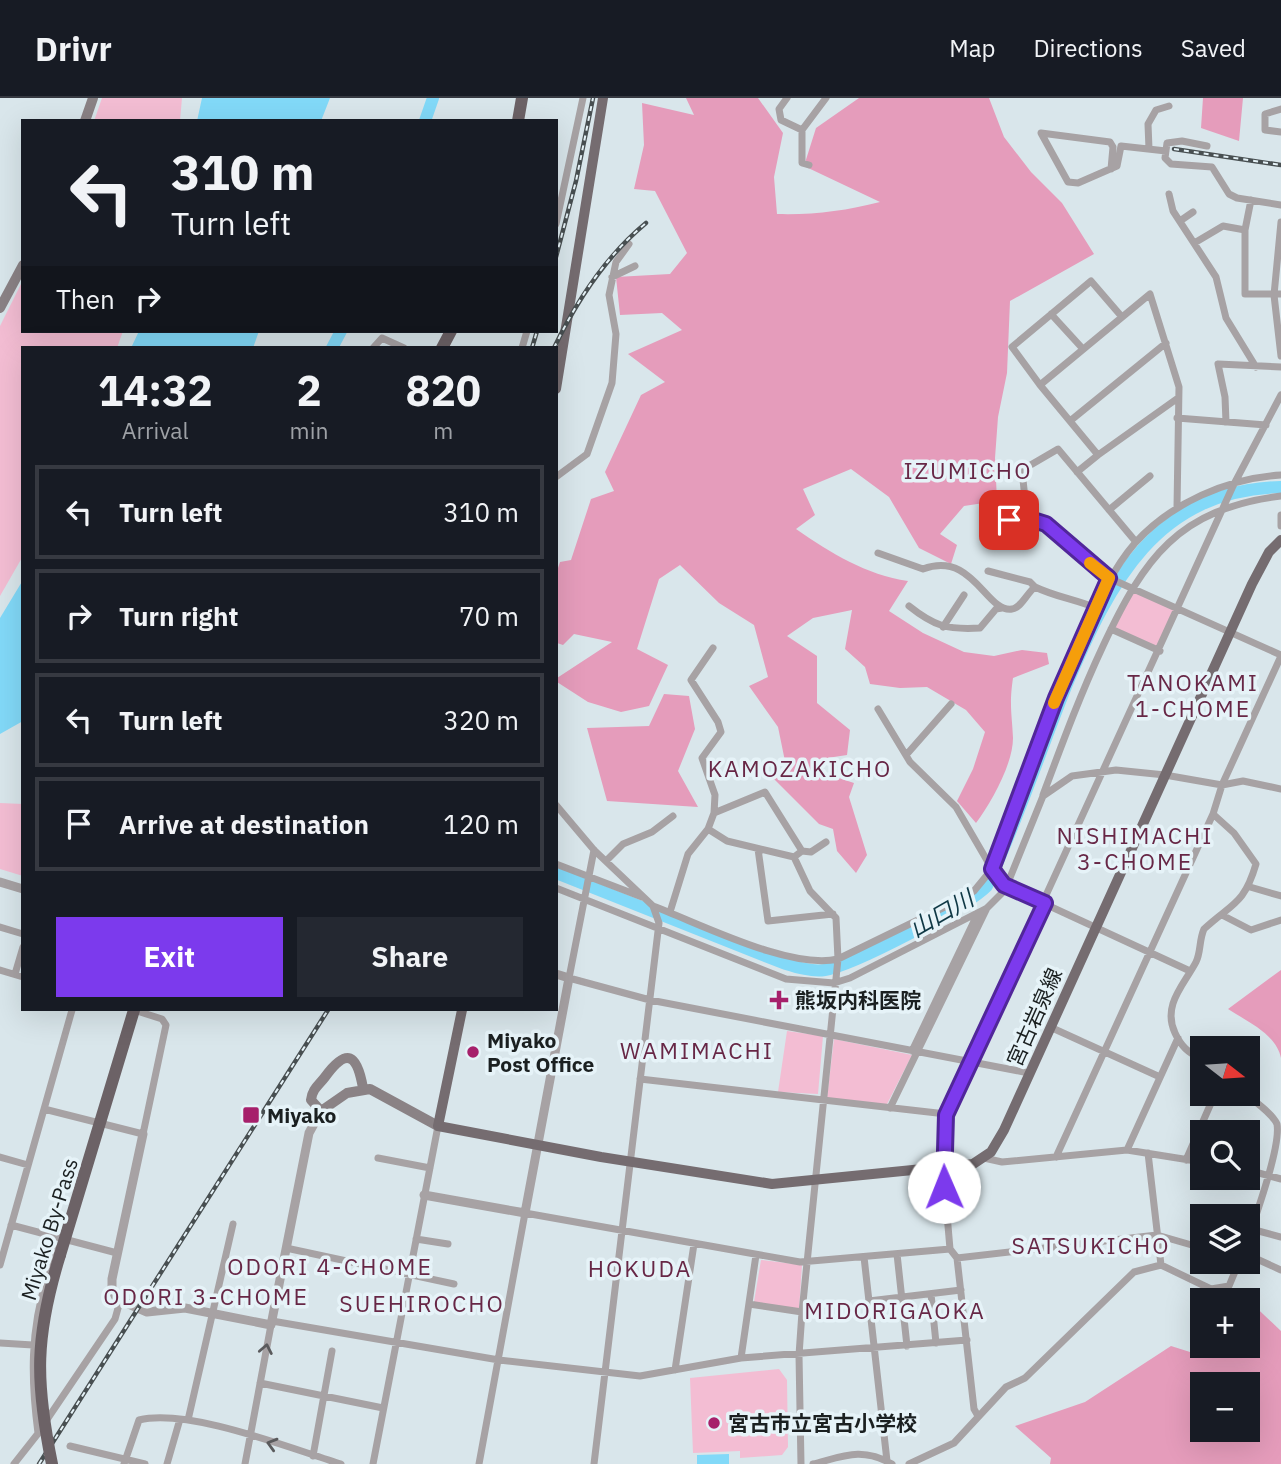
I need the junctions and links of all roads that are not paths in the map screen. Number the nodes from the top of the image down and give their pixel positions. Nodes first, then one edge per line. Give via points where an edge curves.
1 (93, 98) edge
2 (522, 98) edge
3 (583, 98) edge
4 (776, 98) edge
5 (787, 98) edge
6 (826, 98) edge
7 (604, 99) edge
8 (781, 106) junction
9 (1169, 106) dead end
10 (1281, 109) edge
11 (86, 119) edge
12 (518, 119) edge
13 (802, 130) junction
14 (1281, 132) edge
15 (1207, 146) dead end
16 (1149, 149) junction
17 (1166, 151) junction
18 (809, 165) dead end
19 (1111, 169) junction
20 (1169, 194) dead end
21 (1251, 200) junction
22 (1281, 205) edge
23 (1193, 212) dead end
24 (558, 214) edge
25 (1180, 221) junction
26 (1281, 222) edge
27 (1245, 230) junction
28 (1196, 242) junction
29 (629, 244) dead end
30 (635, 266) dead end
31 (21, 269) edge
32 (611, 278) junction
33 (1278, 295) edge
34 (0, 308) edge
35 (1051, 314) junction
36 (1122, 317) junction
37 (1166, 343) junction
38 (375, 346) edge
39 (400, 346) edge
40 (1083, 349) junction
41 (1281, 356) edge
42 (1281, 367) edge
43 (1256, 368) junction
44 (558, 377) edge
45 (1040, 385) junction
46 (1281, 395) edge
47 (1178, 398) junction
48 (1177, 418) junction
49 (1070, 421) junction
50 (1226, 422) junction
51 (1266, 425) junction
52 (1098, 455) junction
53 (1077, 472) junction
54 (1281, 475) edge
55 (558, 476) edge
56 (1150, 476) dead end
57 (1235, 484) junction
58 (1281, 496) edge
59 (1177, 506) junction
60 (1225, 508) junction
61 (1109, 510) junction
62 (1281, 515) edge
63 (1027, 518) junction
64 (1009, 520) dead end
65 (1281, 526) edge
66 (1281, 540) edge
67 (1136, 542) junction
68 (878, 553) dead end
69 (988, 571) dead end
70 (1111, 578) junction
71 (1035, 587) junction
72 (1130, 587) junction
73 (964, 595) dead end
74 (909, 606) dead end
75 (1002, 608) junction
76 (1096, 608) junction
77 (1179, 609) junction
78 (943, 627) junction
79 (1111, 629) junction
80 (1230, 632) junction
81 (713, 648) dead end
82 (1160, 651) junction
83 (1281, 656) edge
84 (951, 704) dead end
85 (878, 709) dead end
86 (907, 754) junction
87 (1105, 772) junction
88 (1165, 775) junction
89 (1222, 785) junction
90 (1280, 786) edge
91 (1043, 796) junction
92 (558, 807) edge
93 (714, 813) junction
94 (1213, 814) junction
95 (673, 816) dead end
96 (708, 829) junction
97 (826, 842) dead end
98 (758, 849) junction
99 (594, 850) junction
100 (802, 851) junction
101 (794, 858) junction
102 (606, 861) junction
103 (558, 865) edge
104 (992, 869) junction
105 (589, 879) junction
106 (0, 882) edge
107 (1005, 885) junction
108 (1250, 887) junction
109 (21, 888) edge
110 (558, 889) edge
111 (1281, 896) edge
112 (585, 897) junction
113 (646, 899) junction
114 (1045, 903) junction
115 (655, 908) junction
116 (986, 908) junction
117 (670, 912) junction
118 (833, 914) junction
119 (978, 914) junction
120 (1222, 915) junction
121 (1281, 920) edge
122 (659, 926) junction
123 (0, 927) edge
124 (1096, 927) junction
125 (21, 933) edge
126 (1150, 952) junction
127 (838, 959) junction
128 (0, 970) edge
129 (1190, 971) junction
130 (19, 975) edge
131 (558, 975) edge
132 (569, 978) junction
133 (834, 981) junction
134 (650, 1000) junction
135 (72, 1011) edge
136 (134, 1011) edge
137 (137, 1011) edge
138 (462, 1011) edge
139 (1050, 1027) junction
140 (829, 1033) junction
141 (1178, 1038) junction
142 (915, 1051) junction
143 (1190, 1051) edge
144 (1104, 1052) junction
145 (972, 1062) junction
146 (1029, 1073) junction
147 (1160, 1077) junction
148 (640, 1079) junction
149 (363, 1088) junction
150 (823, 1100) junction
151 (1210, 1106) edge
152 (1259, 1106) edge
153 (890, 1108) junction
154 (44, 1109) junction
155 (321, 1111) junction
156 (946, 1115) junction
157 (101, 1122) junction
158 (438, 1126) junction
159 (143, 1134) junction
160 (537, 1144) junction
161 (1127, 1150) junction
162 (1148, 1153) junction
163 (0, 1157) edge
164 (1056, 1157) junction
165 (378, 1158) dead end
166 (984, 1158) junction
167 (1186, 1160) junction
168 (1190, 1160) edge
169 (631, 1162) junction
170 (28, 1165) junction
171 (430, 1168) junction
172 (943, 1168) junction
173 (1260, 1172) edge
174 (1272, 1174) junction
175 (1281, 1179) edge
176 (815, 1181) junction
177 (424, 1195) junction
178 (1260, 1205) edge
179 (525, 1213) junction
180 (11, 1224) junction
181 (233, 1224) dead end
182 (1260, 1231) edge
183 (622, 1232) junction
184 (1157, 1235) junction
185 (1281, 1237) edge
186 (65, 1239) junction
187 (416, 1239) junction
188 (448, 1244) dead end
189 (694, 1244) junction
190 (1190, 1245) edge
191 (286, 1248) junction
192 (950, 1249) junction
193 (117, 1253) junction
194 (897, 1254) junction
195 (757, 1255) junction
196 (864, 1257) junction
197 (957, 1258) junction
198 (1260, 1260) edge
199 (0, 1261) edge
200 (806, 1262) junction
201 (1161, 1265) junction
202 (1281, 1270) edge
203 (408, 1274) junction
204 (1234, 1274) edge
205 (454, 1284) dead end
206 (961, 1290) junction
207 (931, 1294) junction
208 (902, 1297) junction
209 (120, 1301) junction
210 (869, 1301) junction
211 (749, 1304) junction
212 (802, 1312) junction
213 (214, 1314) junction
214 (271, 1323) junction
215 (967, 1340) junction
216 (395, 1341) junction
217 (0, 1343) edge
218 (936, 1343) junction
219 (33, 1345) junction
220 (907, 1346) junction
221 (874, 1349) junction
222 (332, 1351) dead end
223 (799, 1355) junction
224 (741, 1358) junction
225 (499, 1360) junction
226 (675, 1370) junction
227 (605, 1374) junction
228 (260, 1383) junction
229 (324, 1397) junction
230 (383, 1408) junction
231 (50, 1415) junction
232 (978, 1416) junction
233 (184, 1420) junction
234 (38, 1433) junction
235 (250, 1437) junction
236 (70, 1446) dead end
237 (313, 1456) junction
238 (125, 1462) edge
239 (889, 1462) edge
240 (14, 1464) edge
241 (52, 1464) edge
242 (145, 1464) edge
243 (167, 1464) edge
244 (245, 1464) edge
245 (341, 1464) edge
246 (373, 1464) edge
247 (479, 1464) edge
248 (594, 1464) edge
249 (801, 1464) edge
250 (813, 1464) edge
251 (909, 1464) edge

1 - 11 main road
2 - 12 highway
3 - 24 street
4 - 8 street
5 - 8 street
6 - 13 street
7 - 44 main road
8 - 13 street via 781,120
9 - 16 street via 1156,110 1148,124
10 - 14 street via 1265,114 1265,130
13 - 18 street via 802,163
15 - 17 street via 1182,141 1167,143
16 - 17 street
16 - 19 street via 1121,146 1117,166
17 - 21 street via 1171,164 1212,167 1229,194
19 - 19 street via 1078,184 1068,181 1041,133 1110,142
20 - 25 street
21 - 22 street
21 - 27 street
23 - 25 street
25 - 28 street
26 - 33 street
27 - 28 street via 1223,226
27 - 33 street via 1245,294
28 - 43 street via 1216,277 1226,318
29 - 32 street
30 - 32 street
31 - 34 main road
32 - 55 street via 610,311 617,334 612,383 587,454
33 - 41 street
35 - 36 street via 1091,281
35 - 40 street
35 - 45 street via 1012,347
36 - 37 street via 1150,294
36 - 40 street
37 - 47 street
37 - 49 street
38 - 39 street via 382,338
40 - 45 street
42 - 43 street
43 - 50 street via 1218,364
45 - 49 street
46 - 51 street
47 - 48 street
47 - 52 street
48 - 50 street
48 - 59 street
49 - 52 street
50 - 51 street
51 - 57 street
52 - 53 street
53 - 61 street
53 - 63 street via 1058,449 1022,470
54 - 57 street
56 - 61 street
57 - 59 street
57 - 60 street
58 - 60 street
59 - 67 street
60 - 72 street via 1179,534
60 - 77 street
61 - 67 street
62 - 65 street
63 - 64 street
63 - 70 street via 1046,524
66 - 80 main road, 宮古岩泉線 via 1261,566
67 - 70 street
68 - 75 street via 923,569 955,567
69 - 71 street
70 - 72 street
70 - 76 street
71 - 75 street via 1018,607
71 - 76 street
72 - 77 street
72 - 79 street
73 - 78 street
74 - 78 street
75 - 78 street via 980,628
76 - 104 street via 1056,698
77 - 80 street
77 - 82 street
79 - 82 street
79 - 91 street via 1078,698
80 - 83 street
80 - 88 main road, 宮古岩泉線
81 - 93 street via 691,680 721,732 702,758 715,795
82 - 87 street
83 - 89 street
84 - 86 street
85 - 86 street
86 - 104 street via 956,807
87 - 88 street
87 - 91 street via 1072,776
87 - 114 street
88 - 89 street
88 - 124 main road, 宮古岩泉線
89 - 90 street via 1242,781
89 - 94 street
91 - 107 street
92 - 99 street
93 - 96 street
93 - 100 street via 765,792
94 - 108 street via 1256,860
94 - 126 street
95 - 102 street via 652,832 623,844
96 - 98 street via 727,841
96 - 117 street via 688,853
97 - 100 street via 811,852
98 - 101 street
98 - 118 street via 768,921
99 - 102 street
99 - 105 street
100 - 101 street
101 - 118 street via 810,891
102 - 113 street
103 - 105 street
104 - 107 street
104 - 127 street via 974,891 959,900
105 - 112 street
105 - 113 street
106 - 109 street
107 - 114 street
107 - 116 street
108 - 111 street
108 - 120 street
110 - 112 street
112 - 122 street
112 - 132 street
113 - 115 street
114 - 124 street
114 - 145 street
115 - 117 street
115 - 122 street
116 - 119 street
116 - 142 street
117 - 127 street via 788,957 824,962
118 - 127 street
119 - 133 street
119 - 142 street
120 - 121 street via 1251,930
120 - 129 street via 1204,929
122 - 133 street via 786,979
122 - 134 street
123 - 125 street
124 - 126 street
124 - 139 main road, 宮古岩泉線
126 - 129 street
126 - 144 street
127 - 133 street
128 - 130 street
129 - 141 street via 1175,994 1170,1016
131 - 132 street
132 - 134 street
132 - 160 street
133 - 140 street
134 - 140 street
134 - 148 street
135 - 154 street
136 - 157 highway, Miyako By-Pass
137 - 159 street via 162,1019 166,1026
138 - 158 main road
139 - 144 street
139 - 146 main road, 宮古岩泉線
140 - 142 street
140 - 150 street
141 - 143 street
141 - 147 street
142 - 145 street
142 - 153 street
144 - 147 street
144 - 164 street
145 - 146 street
145 - 156 street
146 - 166 main road, 宮古岩泉線 via 997,1143
147 - 161 street
148 - 150 street
148 - 169 street
149 - 155 main road
149 - 155 main road via 357,1065 346,1058 334,1063 311,1095
149 - 158 main road via 378,1091
150 - 153 street
150 - 176 street
151 - 167 street
152 - 174 street via 1277,1122 1279,1130
153 - 156 street
154 - 157 street
154 - 170 street
155 - 191 street via 309,1133
156 - 172 street
157 - 159 street
157 - 186 highway, Miyako By-Pass
158 - 160 main road
158 - 171 street
159 - 193 street
160 - 169 main road
160 - 179 street
161 - 162 street
161 - 164 street
162 - 167 street
162 - 184 street
163 - 170 street
164 - 166 street via 1002,1162
165 - 171 street
166 - 172 main road
167 - 168 street
169 - 176 main road via 751,1182
169 - 183 street
170 - 180 street
171 - 177 street
172 - 176 main road
172 - 192 street
173 - 174 street
174 - 175 street
174 - 178 street
176 - 200 street
177 - 179 street
177 - 187 street
179 - 183 street
179 - 225 street
180 - 186 street
180 - 199 street
181 - 213 street
182 - 185 street
183 - 189 street
183 - 227 street
184 - 190 street
184 - 197 street
184 - 201 street
186 - 193 street
186 - 219 street via 54,1253 41,1295
186 - 231 street via 47,1341
186 - 241 highway, Miyako By-Pass, bridge via 41,1328 38,1366
187 - 188 street
187 - 203 street
189 - 195 street
189 - 226 street
191 - 203 street
191 - 214 street
192 - 194 street
192 - 197 street
193 - 209 street via 111,1284
194 - 196 street
194 - 208 street
195 - 200 street
195 - 211 street
196 - 200 street
196 - 210 street
197 - 206 street
198 - 202 street
200 - 212 street
201 - 204 street via 1211,1289 1229,1286
201 - 232 street via 1134,1272 1025,1378 1006,1387
203 - 205 street
203 - 216 street
206 - 207 street
206 - 215 street
207 - 208 street
207 - 218 street
208 - 210 street
208 - 220 street
209 - 213 street via 146,1312 179,1308
209 - 231 street via 115,1319
210 - 221 street
211 - 212 street
211 - 224 street
212 - 223 street
213 - 214 street
213 - 233 street
214 - 216 street
228 -> 214 street
215 - 218 street
215 - 232 street
216 - 225 street
216 - 230 street
217 - 219 street
218 - 220 street
219 - 234 street
220 - 221 street
221 - 223 street
221 - 239 street
222 - 229 street
223 - 224 street
223 - 249 street
224 - 226 street
225 - 227 street
225 - 247 street
226 - 227 street via 640,1376
227 - 248 street
228 - 229 street
228 - 235 street
229 - 230 street
229 - 237 street
230 - 246 street
231 - 234 street
232 - 251 street via 954,1443
233 - 235 street
233 - 238 street via 156,1416 139,1420
233 - 243 street
234 - 240 street
237 -> 235 street
235 - 244 street
236 - 238 street
237 - 245 street
238 - 242 street
239 - 250 street via 859,1452

